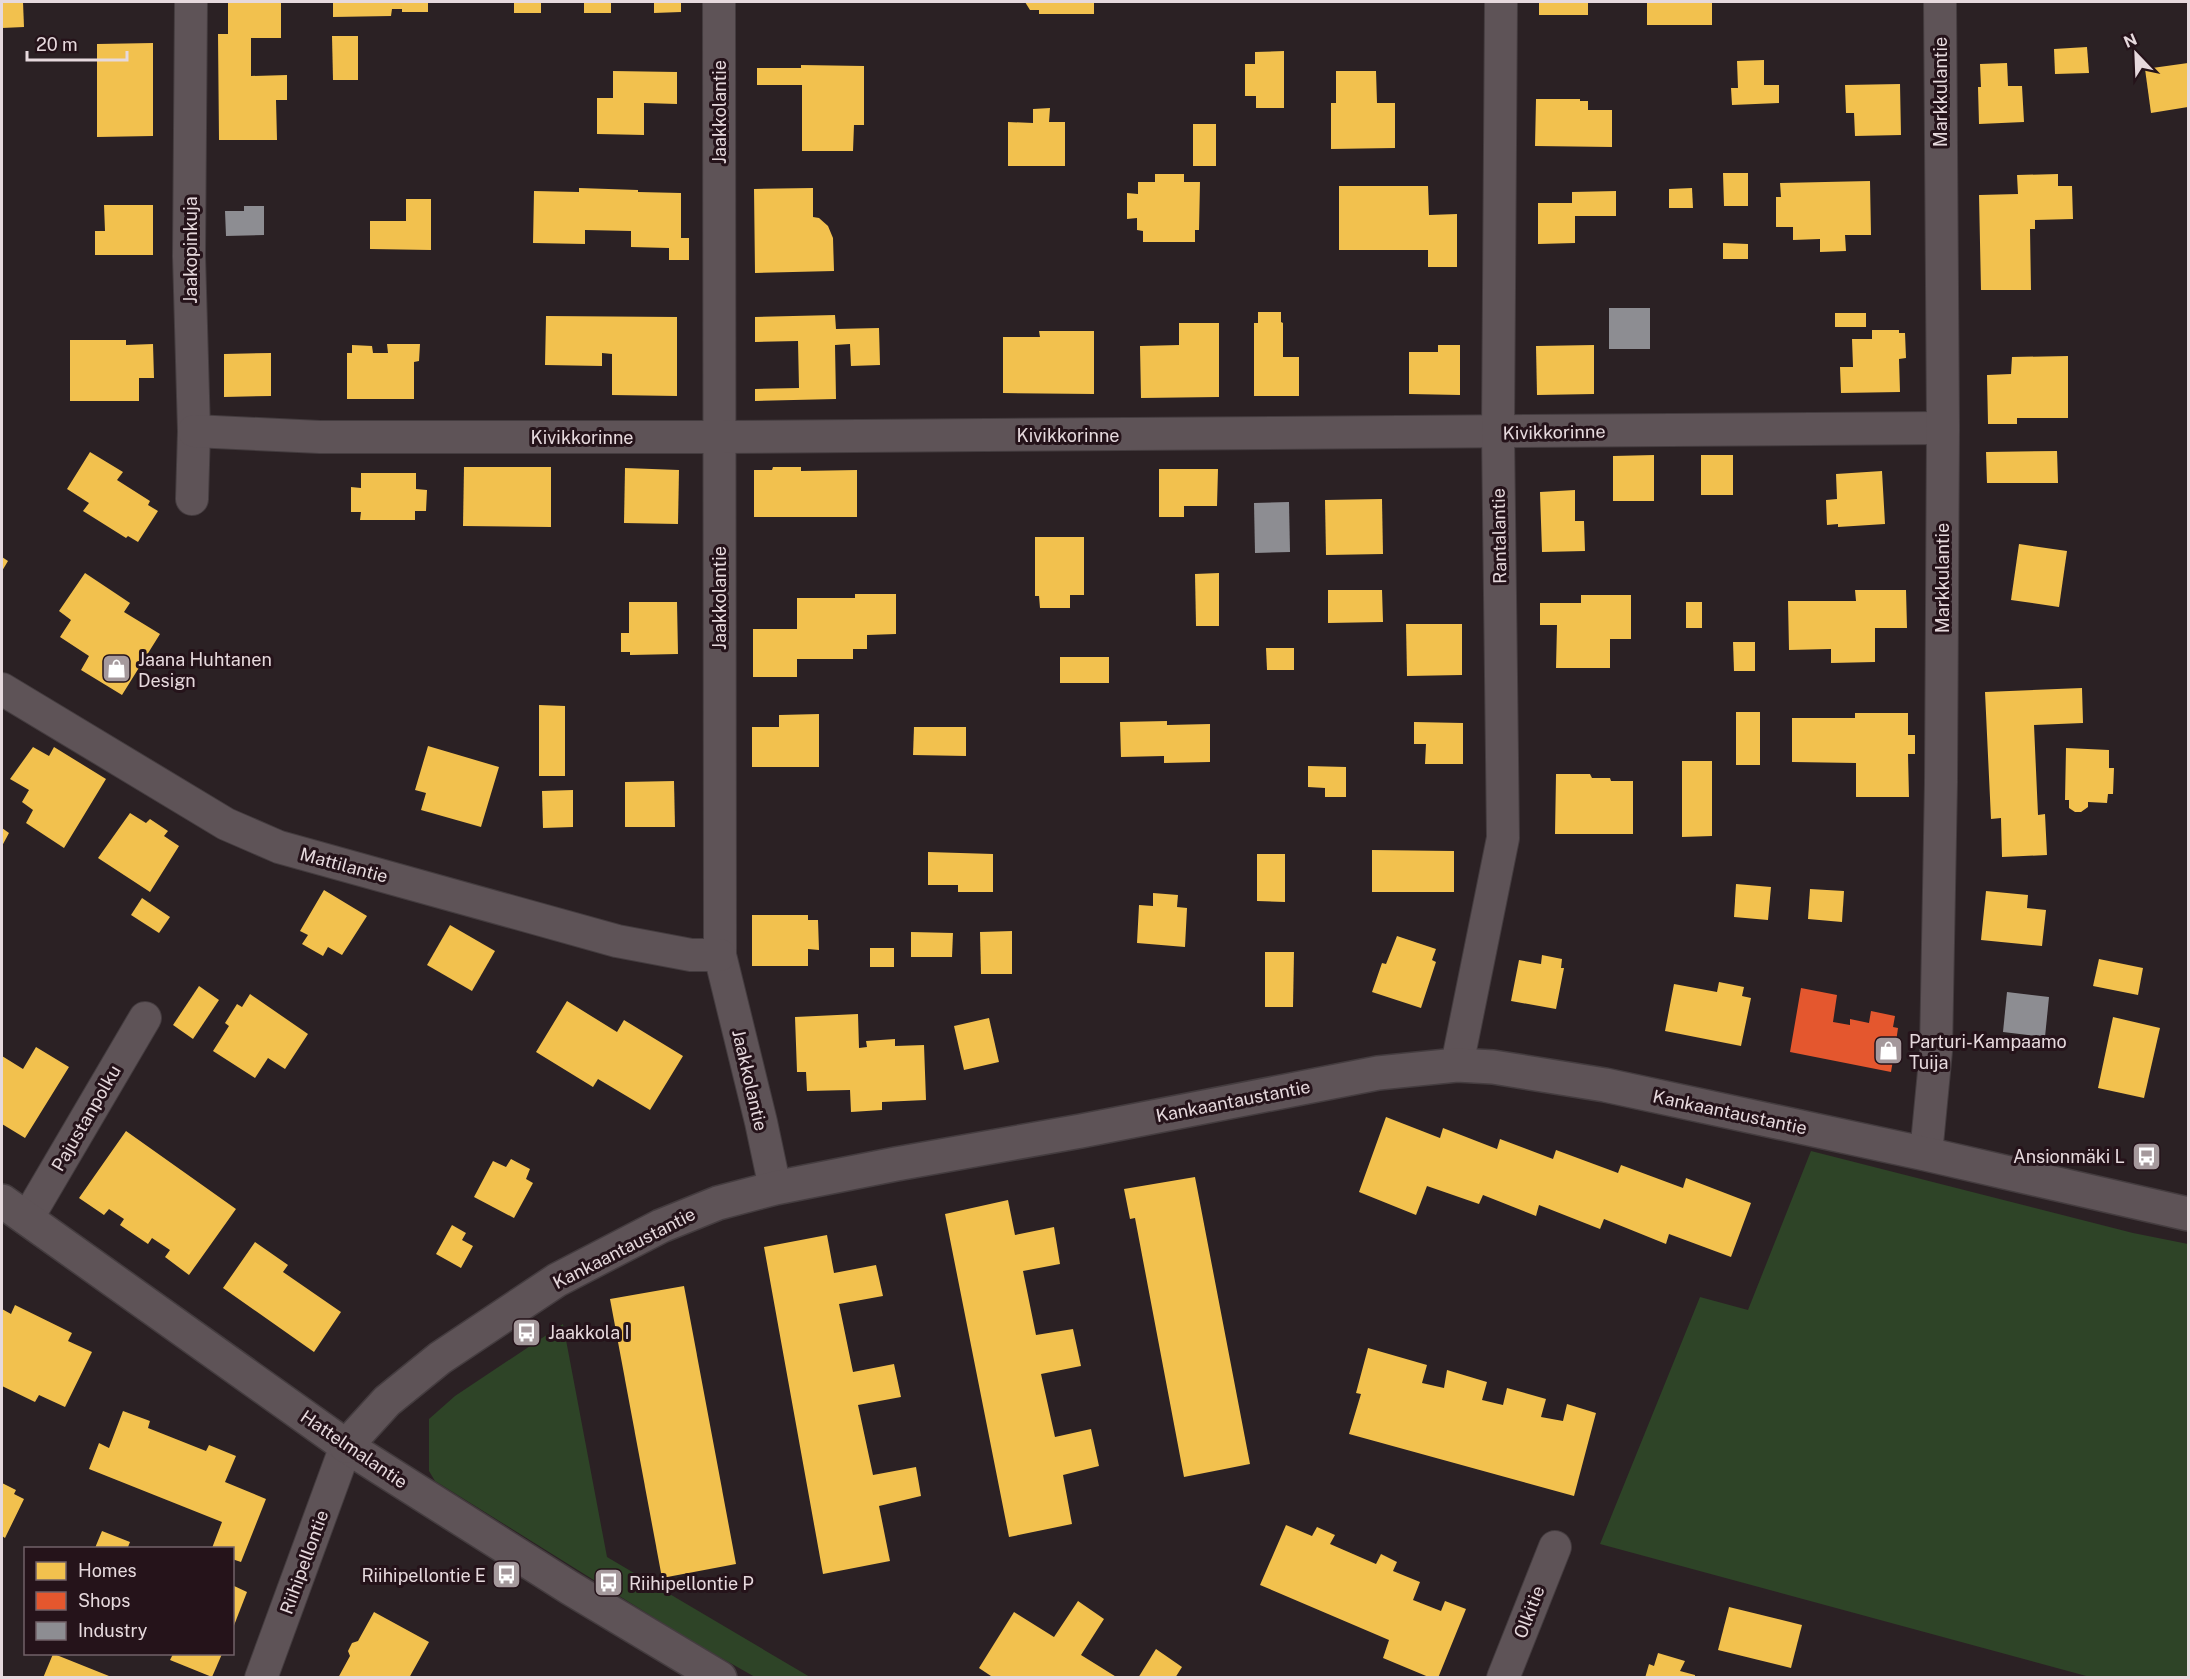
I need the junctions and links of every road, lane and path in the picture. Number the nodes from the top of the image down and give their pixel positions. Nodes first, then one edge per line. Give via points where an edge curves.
1 (191, 2) edge
2 (719, 2) edge
3 (1501, 2) edge
4 (1940, 2) edge
5 (1943, 428) junction
6 (194, 430) junction
7 (1497, 433) junction
8 (718, 437) junction
9 (192, 499) dead end
10 (2, 689) edge
11 (720, 955) junction
12 (145, 1018) dead end
13 (1457, 1065) junction
14 (1926, 1154) junction
15 (775, 1188) junction
16 (14, 1210) edge
17 (2188, 1214) edge
18 (346, 1446) junction
19 (1555, 1547) dead end
20 (261, 1677) edge
21 (720, 1677) edge
22 (1503, 1677) edge

1 - 6 street, Jaakopinkuja via 189,256
2 - 8 street, Jaakkolantie
3 - 7 street, Rantalantie
4 - 5 street, Markkulantie
5 - 7 street, Kivikkorinne
5 - 14 street, Markkulantie via 1936,1039
6 - 8 street, Kivikkorinne via 320,437
6 - 9 street, Jaakopinkuja
7 - 8 street, Kivikkorinne
7 - 13 street, Rantalantie via 1503,838
8 - 11 street, Jaakkolantie
10 - 11 street, Mattilantie via 226,824 279,847 617,941 691,955
11 - 15 street, Jaakkolantie
12 - 16 street, Pajustanpolku
13 - 14 street, Kankaantaustantie via 1605,1085
13 - 15 street, Kankaantaustantie via 1378,1073 1287,1089
14 - 17 street, Kankaantaustantie
15 - 18 street, Kankaantaustantie via 718,1203 661,1226 557,1280 440,1358 387,1401
16 - 18 street, Hattelmalantie
18 - 20 street, Riihipellontie
18 - 21 street, Hattelmalantie via 570,1588
19 - 22 street, Olkitie

